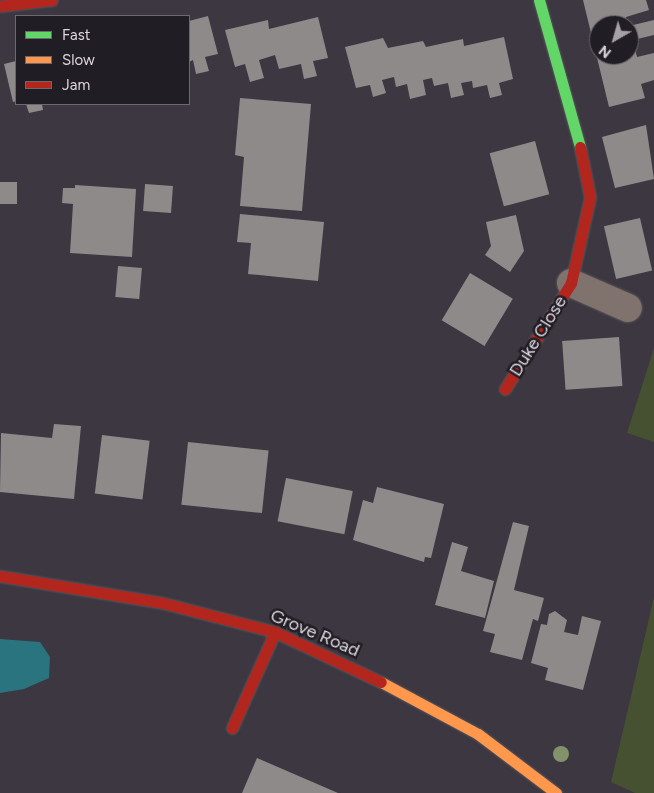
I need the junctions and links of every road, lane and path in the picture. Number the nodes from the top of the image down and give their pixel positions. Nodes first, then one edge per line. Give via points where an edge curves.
1 (52, 0) edge
2 (539, 0) edge
3 (0, 6) edge
4 (571, 283) junction
5 (628, 308) dead end
6 (505, 389) dead end
7 (0, 576) edge
8 (275, 632) junction
9 (232, 728) dead end
10 (556, 793) edge

1 - 3 street
2 - 4 street, Duke Close via 575,121 590,196
4 - 5 street, Duke Close
4 - 6 street, Duke Close
7 - 8 street, Grove Road via 163,603
8 - 9 street
8 - 10 street, Grove Road via 412,696 478,734

